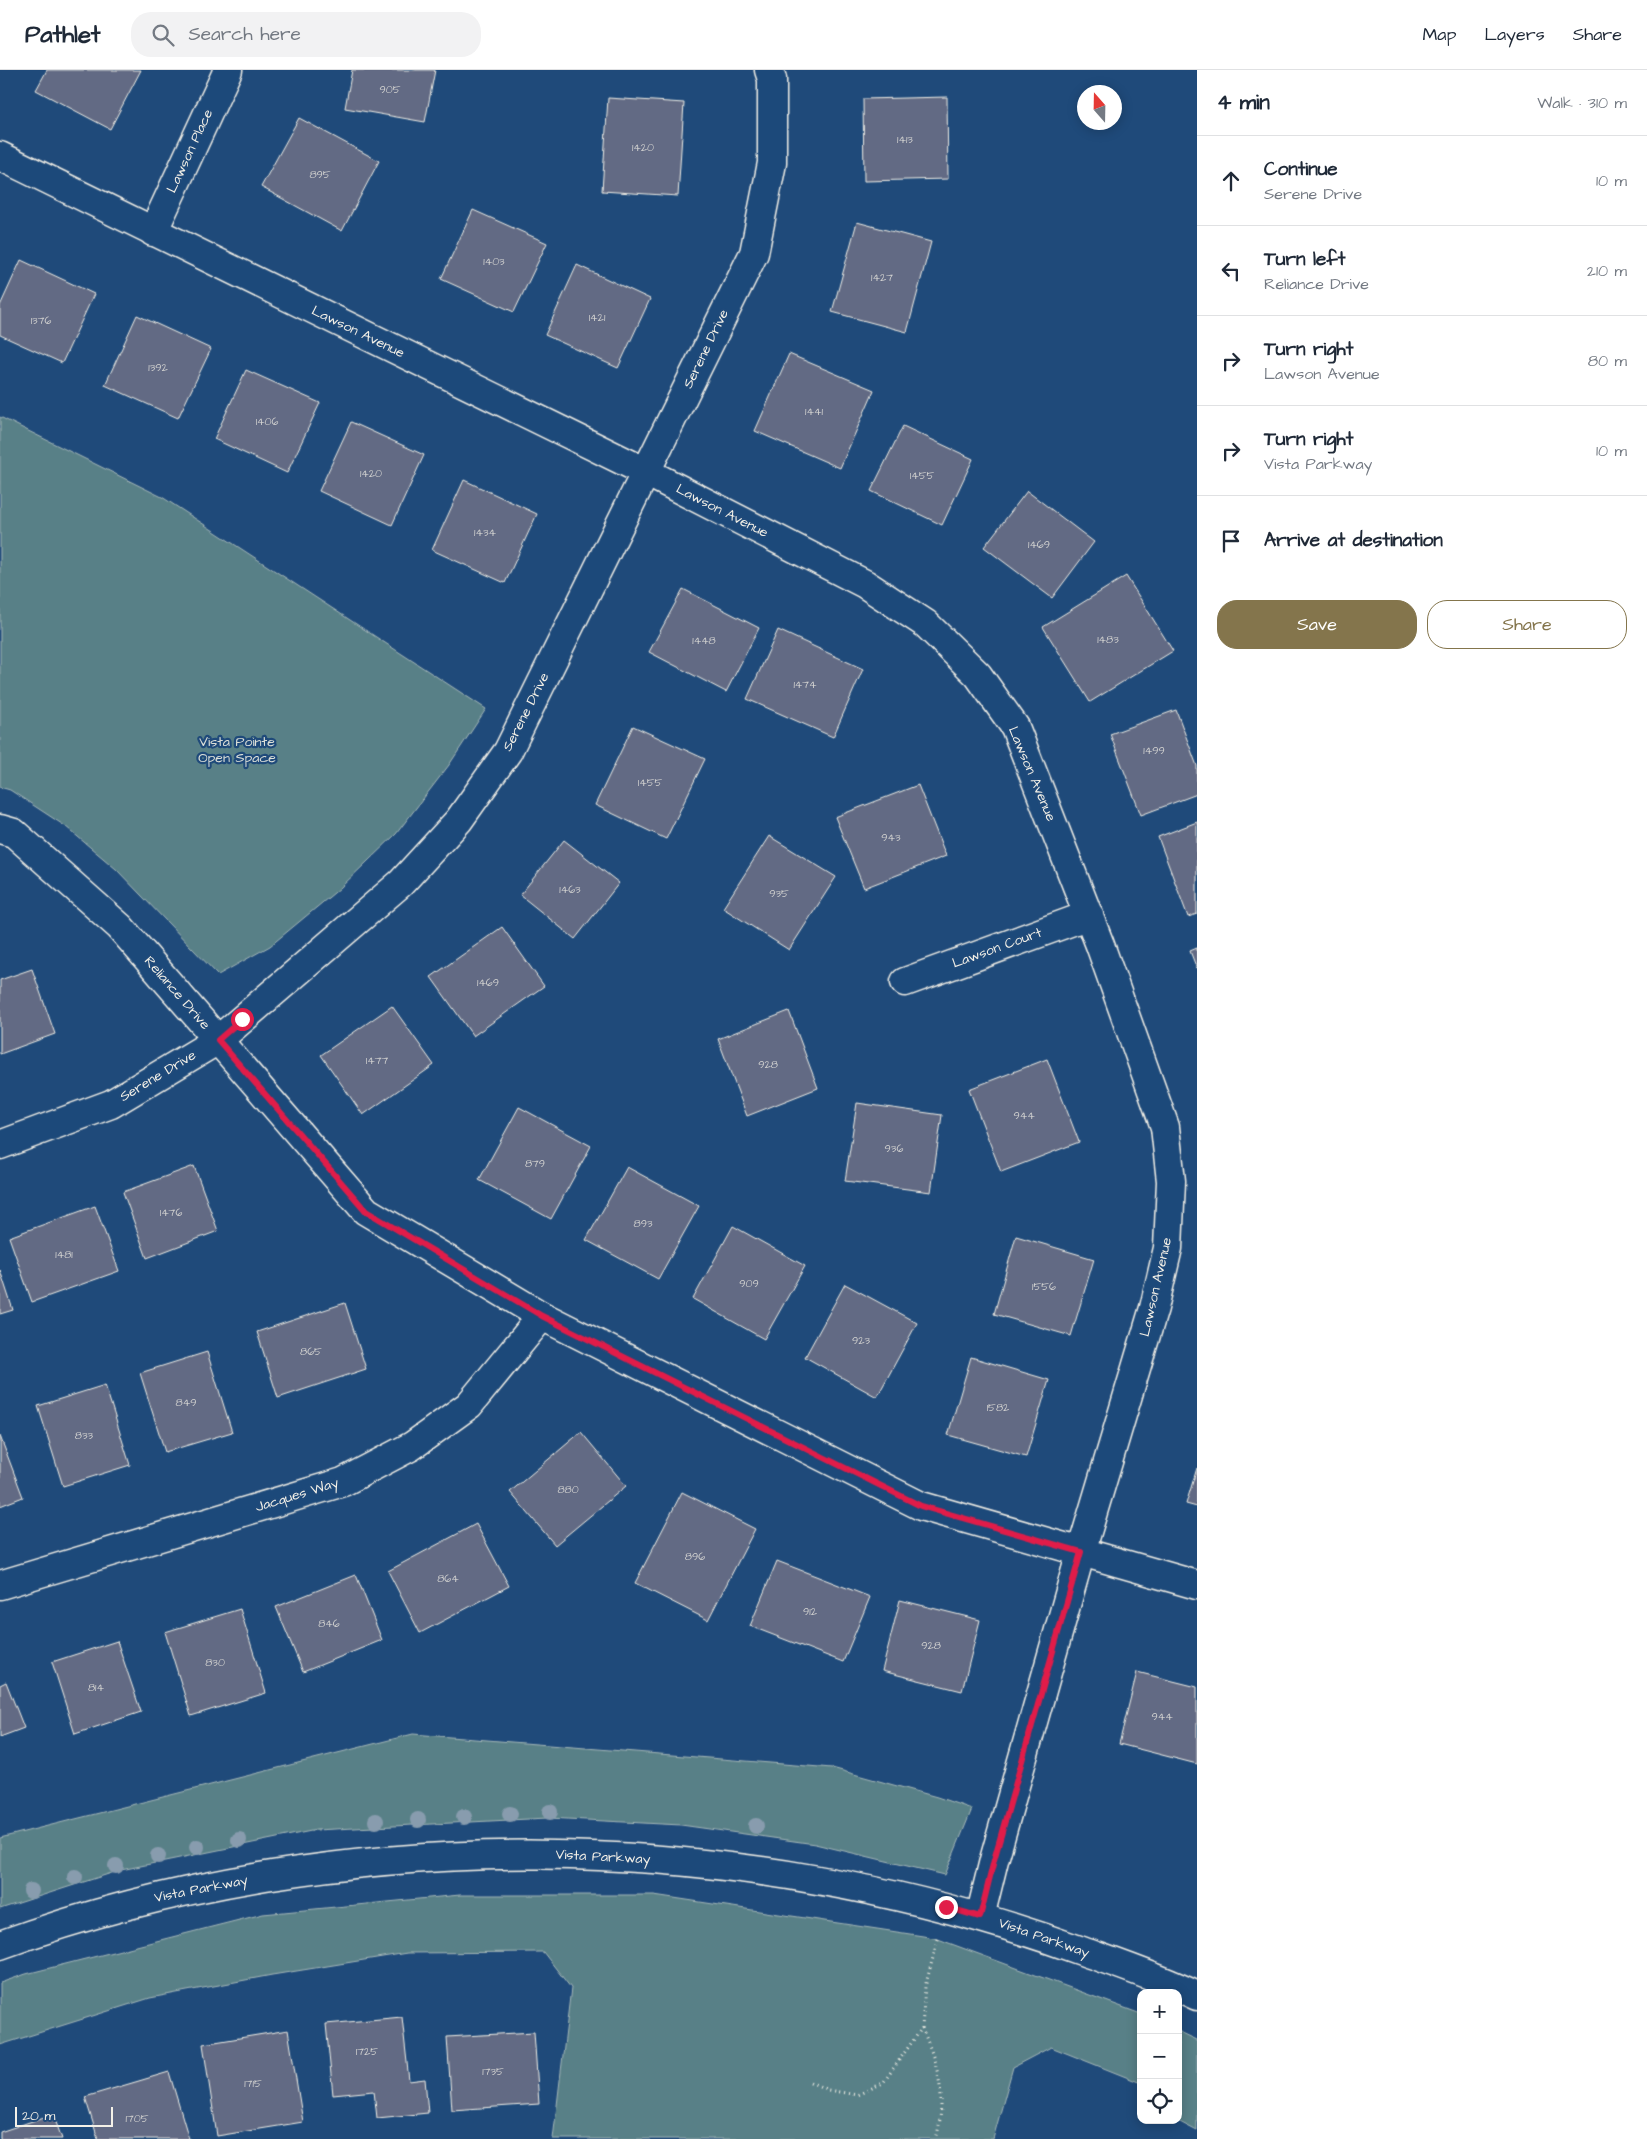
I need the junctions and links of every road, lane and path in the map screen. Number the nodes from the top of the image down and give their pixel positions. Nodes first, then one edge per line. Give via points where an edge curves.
1 (228, 70) edge
2 (768, 70) edge
3 (0, 156) edge
4 (153, 232) junction
5 (646, 472) junction
6 (0, 829) edge
7 (1089, 915) junction
8 (905, 982) dead end
9 (218, 1040) junction
10 (0, 1145) edge
11 (542, 1316) junction
12 (1081, 1552) junction
13 (0, 1585) edge
14 (1197, 1585) edge
15 (980, 1917) junction
16 (938, 1939) dead end
17 (0, 1944) edge
18 (1197, 1996) edge
19 (922, 2028) junction
20 (810, 2082) dead end
21 (936, 2139) edge

1 - 4 street, Lawson Place
2 - 5 street, Serene Drive via 772,79 772,163 754,253
3 - 4 street, Lawson Avenue
4 - 5 street, Lawson Avenue
5 - 7 street, Lawson Avenue via 864,584 926,624 972,669 1014,728
5 - 9 street, Serene Drive via 508,751 459,820 401,883
6 - 9 street, Reliance Drive via 14,833 120,927
7 - 8 street, Lawson Court
7 - 12 street, Lawson Avenue via 1165,1127 1171,1181 1168,1248 1154,1308
9 - 10 street, Serene Drive via 111,1104
9 - 11 street, Reliance Drive via 366,1211
11 - 12 street, Reliance Drive via 921,1506
11 - 13 street, Jacques Way via 469,1405 412,1446 344,1482
12 - 14 street, Reliance Drive
12 - 15 street, Lawson Avenue
15 - 17 street, Vista Parkway via 857,1887 728,1866 612,1856 510,1854 387,1860 285,1873 140,1902
15 - 18 street, Vista Parkway via 1166,1981
16 - 19 path via 925,1987
19 - 20 path via 883,2083 857,2094 828,2090
19 - 21 path via 935,2060 943,2097

